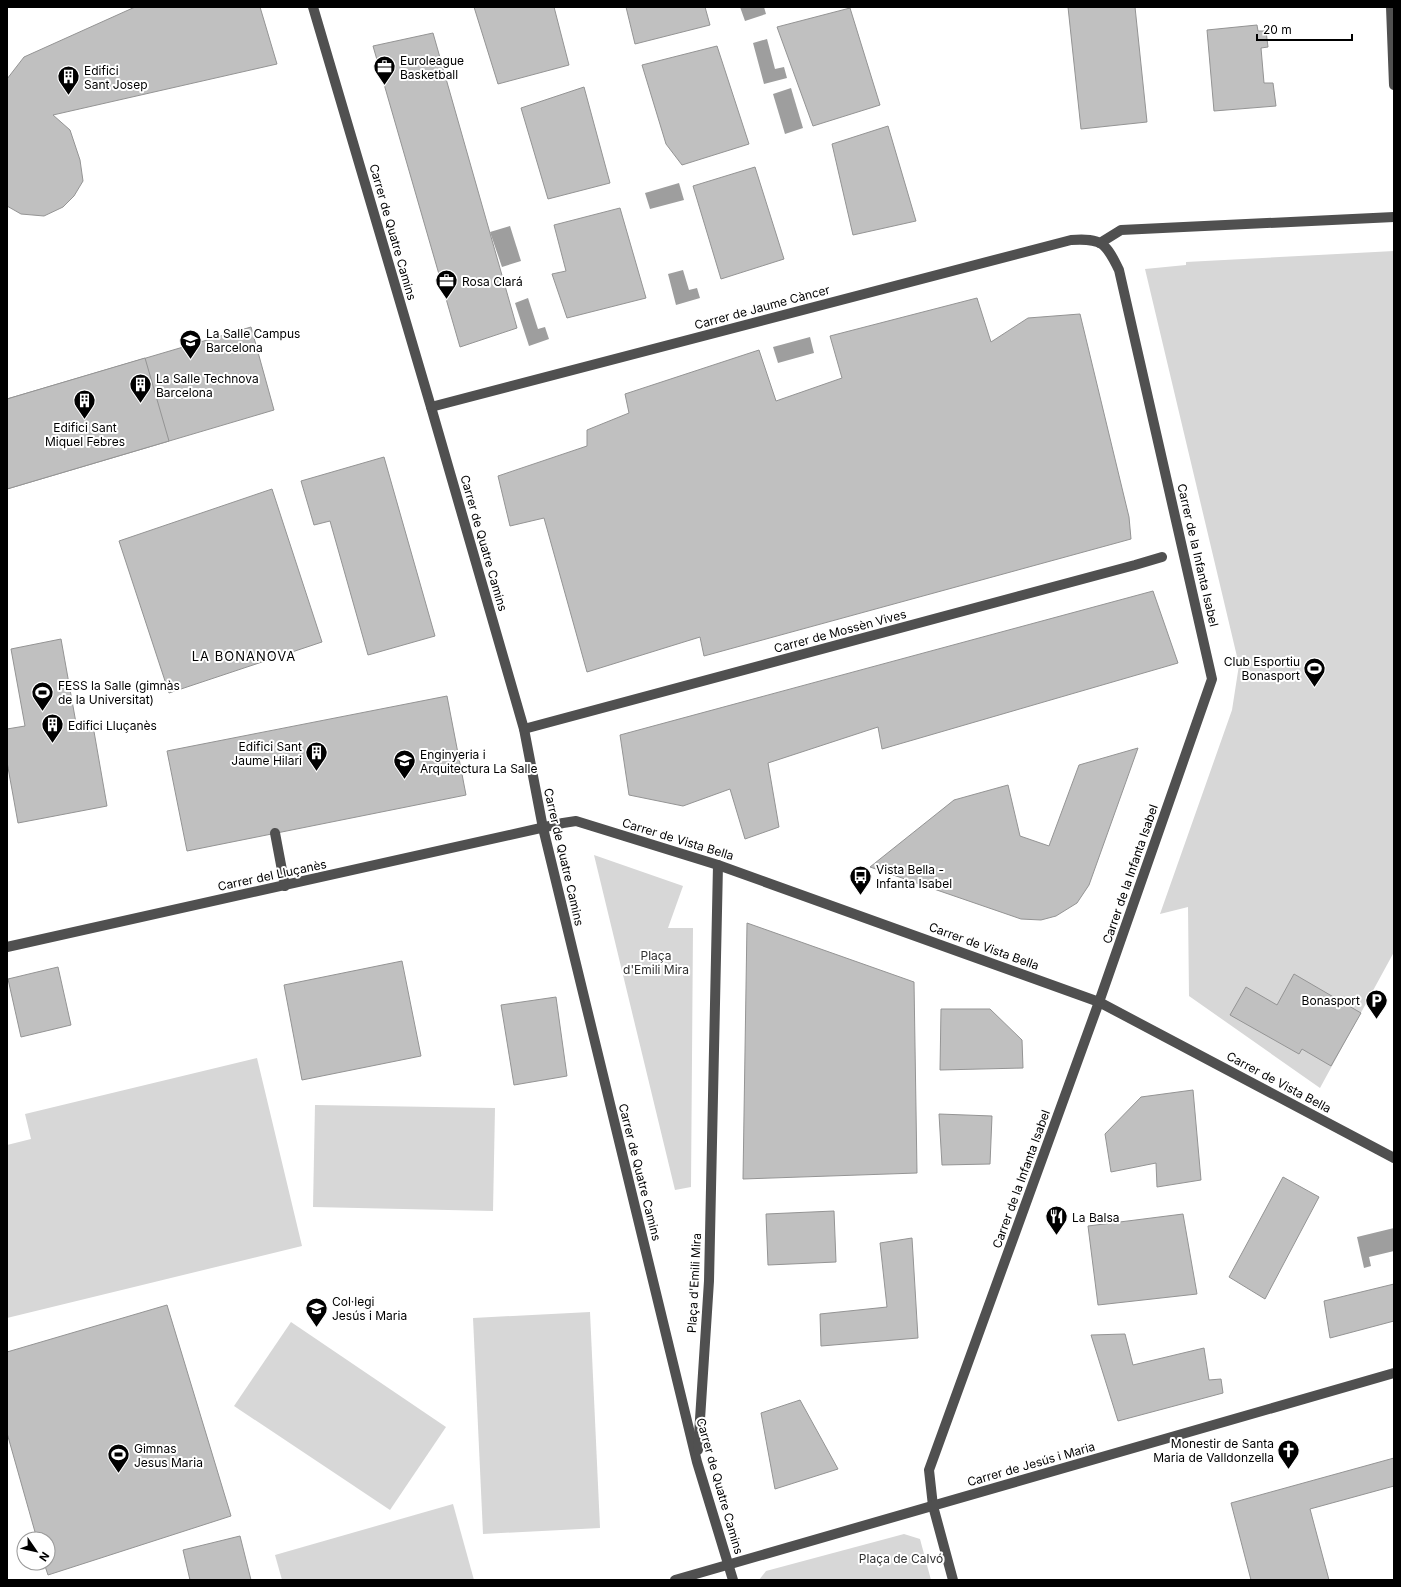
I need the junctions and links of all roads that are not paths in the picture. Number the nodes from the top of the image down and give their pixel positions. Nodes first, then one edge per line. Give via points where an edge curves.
1 (313, 7) edge
2 (1391, 7) edge
3 (1394, 84) edge
4 (1394, 217) edge
5 (1100, 243) junction
6 (431, 407) junction
7 (1162, 556) dead end
8 (524, 729) junction
9 (542, 828) junction
10 (275, 833) dead end
11 (718, 865) junction
12 (285, 886) junction
13 (7, 947) edge
14 (1099, 1002) junction
15 (1394, 1158) edge
16 (1394, 1373) edge
17 (698, 1462) junction
18 (933, 1506) junction
19 (729, 1564) junction
20 (674, 1580) edge
21 (733, 1580) edge
22 (953, 1580) edge

1 - 6 street, Carrer de Quatre Camins
2 - 3 street
4 - 5 street via 1121,230
5 - 6 street, Carrer de Jaume Càncer via 1088,239 1071,240
5 - 14 street, Carrer de la Infanta Isabel via 1109,250 1119,270 1212,680
6 - 8 street, Carrer de Quatre Camins
7 - 8 street, Carrer de Mossèn Vives
8 - 9 street, Carrer de Quatre Camins
9 - 11 street, Carrer de Vista Bella via 576,821
9 - 12 street, Carrer del Lluçanès
9 - 17 street, Carrer de Quatre Camins
10 - 12 street
11 - 14 street, Carrer de Vista Bella
11 - 17 street, Plaça d'Emili Mira via 709,1281
12 - 13 street, Carrer del Lluçanès
14 - 15 street, Carrer de Vista Bella
14 - 18 street, Carrer de la Infanta Isabel via 930,1470
16 - 18 street, Carrer de Jesús i Maria
17 - 19 street, Carrer de Quatre Camins
18 - 19 street, Carrer de Jesús i Maria
18 - 22 street
19 - 20 street, Carrer de Jesús i Maria
19 - 21 street, Carrer de Quatre Camins

